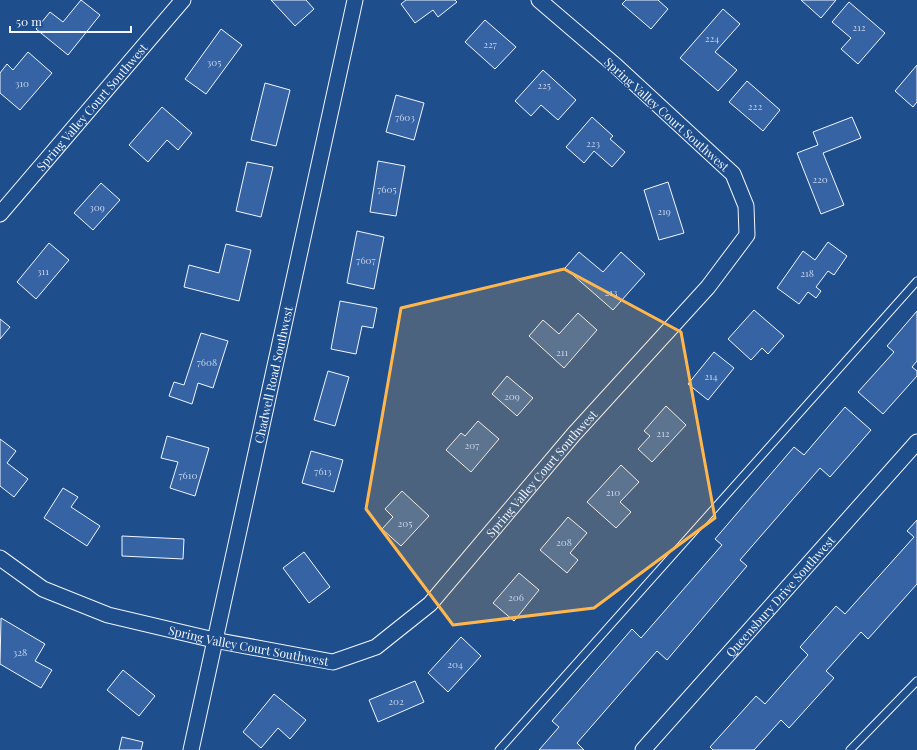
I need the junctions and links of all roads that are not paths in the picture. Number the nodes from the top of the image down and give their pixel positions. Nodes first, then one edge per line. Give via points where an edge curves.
1 (183, 0) edge
2 (355, 0) edge
3 (539, 0) edge
4 (0, 214) edge
5 (917, 281) edge
6 (917, 442) edge
7 (0, 558) edge
8 (214, 640) junction
9 (917, 681) edge
10 (191, 750) edge
11 (499, 750) edge
12 (643, 750) edge
13 (850, 750) edge

1 - 4 street, Spring Valley Court Southwest
2 - 8 street, Chadwell Road Southwest
3 - 8 street, Spring Valley Court Southwest via 616,66 733,174 746,206 747,235 708,287 574,434 430,604 376,647 333,662
5 - 11 lane
6 - 12 street, Queensbury Drive Southwest
7 - 8 street, Spring Valley Court Southwest via 44,589 108,615
8 - 10 street, Chadwell Road Southwest
9 - 13 lane

